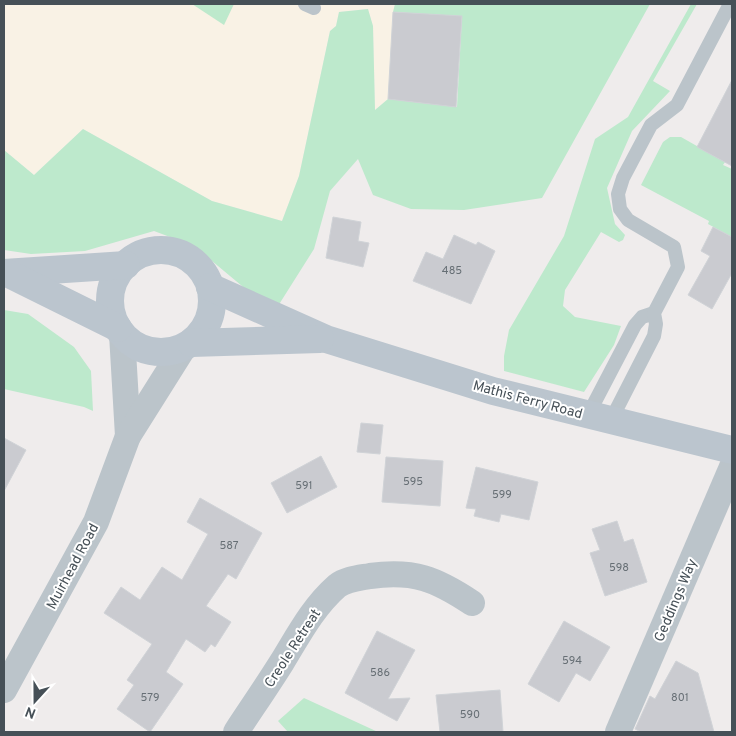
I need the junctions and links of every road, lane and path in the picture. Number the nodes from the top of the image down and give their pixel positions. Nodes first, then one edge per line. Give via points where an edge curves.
1 (730, 4) edge
2 (126, 264) junction
3 (7, 274) edge
4 (210, 287) junction
5 (654, 313) junction
6 (120, 331) junction
7 (326, 339) junction
8 (187, 345) junction
9 (599, 418) junction
10 (128, 436) junction
11 (732, 450) edge
12 (732, 467) edge
13 (472, 603) dead end
14 (4, 690) edge
15 (236, 732) edge
16 (618, 732) edge

1 - 5 lane via 677,105 651,125 618,194 620,209 628,220 674,247 678,267
2 - 3 main road
2 - 4 main road via 149,252 174,252 197,265
2 - 6 main road via 112,288 110,302
3 - 6 main road
4 - 7 main road, Mathis Ferry Road
4 - 8 main road via 210,318 202,332
5 - 9 lane via 654,336
5 - 9 lane via 634,324
6 - 8 main road via 132,343 151,350 171,351
6 - 10 street, Muirhead Road
7 - 8 main road, Mathis Ferry Road
7 - 9 main road, Mathis Ferry Road via 493,391
8 - 10 street, Muirhead Road
9 - 11 main road, Mathis Ferry Road
10 - 14 street, Muirhead Road via 96,522
12 - 16 street, Geddings Way
13 - 15 street, Creole Retreat via 446,586 418,575 371,576 338,585 312,612

